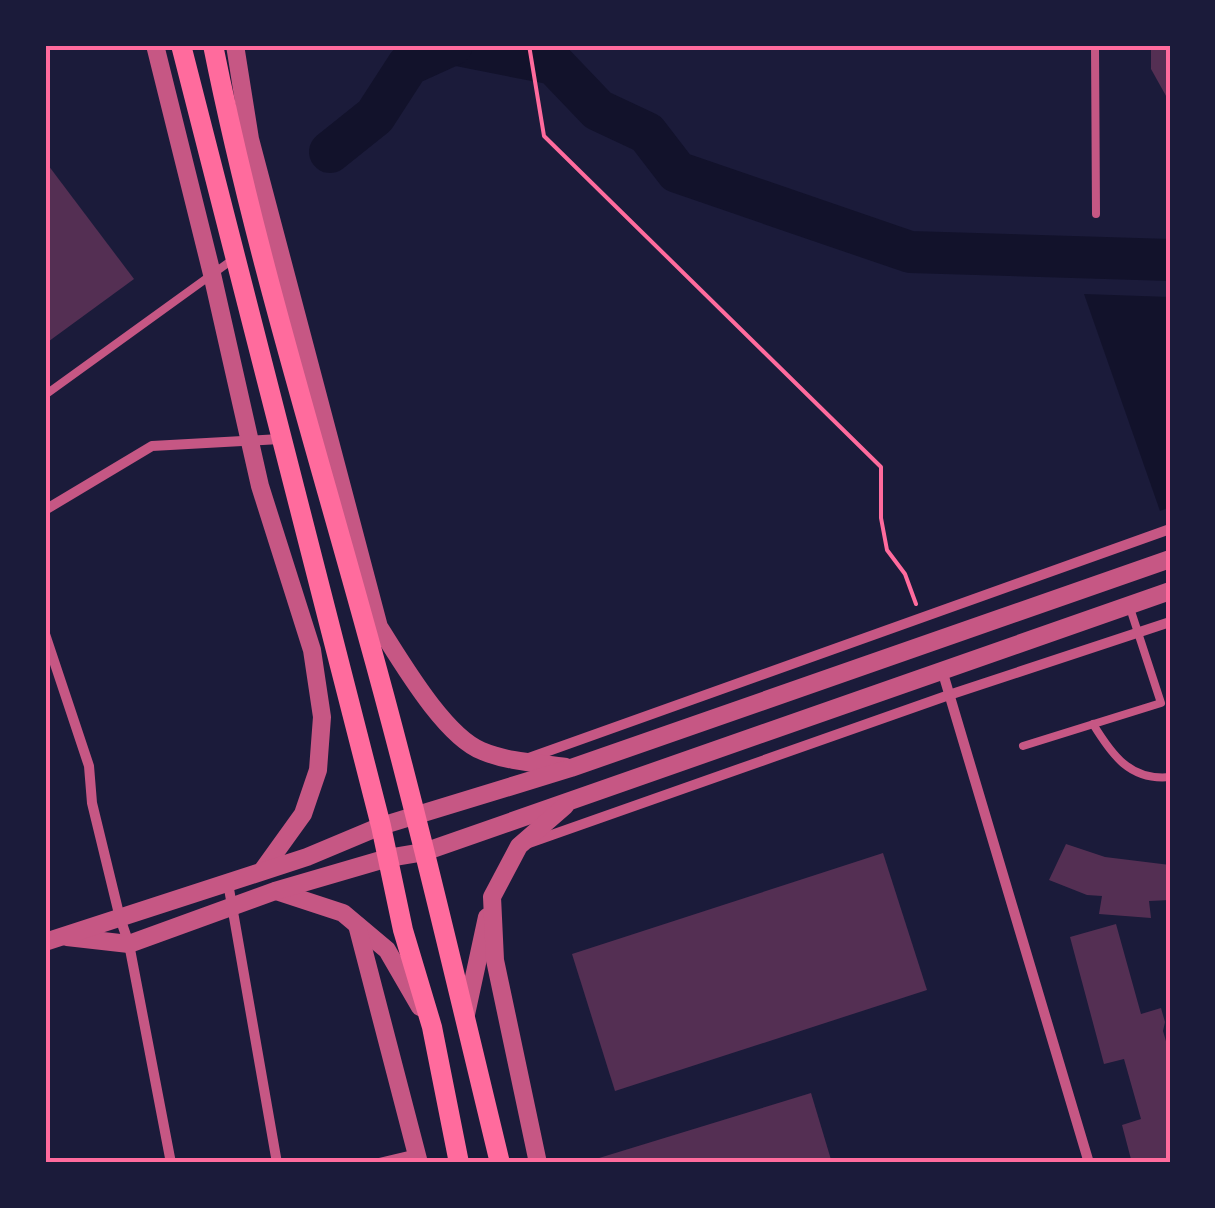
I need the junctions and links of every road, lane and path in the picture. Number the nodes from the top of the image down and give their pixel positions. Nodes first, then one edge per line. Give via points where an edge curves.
1 (156, 45) edge
2 (181, 45) edge
3 (213, 45) edge
4 (236, 45) edge
5 (529, 45) edge
6 (1095, 45) edge
7 (1096, 214) dead end
8 (236, 256) junction
9 (212, 274) junction
10 (45, 395) edge
11 (280, 439) junction
12 (249, 441) junction
13 (45, 510) edge
14 (1170, 530) edge
15 (1170, 559) edge
16 (1170, 591) edge
17 (1130, 605) junction
18 (921, 617) junction
19 (1170, 622) edge
20 (373, 628) junction
21 (1138, 632) junction
22 (45, 634) edge
23 (323, 647) junction
24 (942, 670) junction
25 (949, 694) junction
26 (1166, 701) edge
27 (1094, 724) junction
28 (1022, 746) dead end
29 (520, 761) junction
30 (571, 768) junction
31 (1170, 777) edge
32 (582, 795) junction
33 (417, 817) junction
34 (381, 826) junction
35 (519, 846) junction
36 (424, 852) junction
37 (388, 858) junction
38 (262, 872) junction
39 (228, 882) junction
40 (275, 891) junction
41 (492, 896) junction
42 (234, 906) junction
43 (120, 918) junction
44 (357, 925) junction
45 (54, 940) edge
46 (129, 944) junction
47 (465, 1020) junction
48 (432, 1027) junction
49 (418, 1159) edge
50 (171, 1163) edge
51 (278, 1163) edge
52 (379, 1163) edge
53 (459, 1163) edge
54 (500, 1163) edge
55 (538, 1163) edge
56 (1089, 1163) edge

1 - 9 street
2 - 8 main road
3 - 20 main road via 308,430
4 - 20 street via 250,139
5 - 18 path via 544,136 881,468 887,550 905,574
6 - 7 lane
8 - 9 lane
8 - 11 main road
9 - 10 lane
9 - 12 street
11 - 12 street
11 - 23 main road
12 - 13 street via 152,446
12 - 23 street
14 - 18 street
15 - 30 street
16 - 17 street
17 - 21 lane
17 - 24 street
18 - 29 street
19 - 21 street
20 - 29 street via 450,725 479,750
20 - 33 main road
21 - 25 street
21 - 26 lane
22 - 43 street via 88,766
23 - 34 main road
23 - 38 street via 318,770 303,814
24 - 25 street
24 - 32 street
25 - 35 street
25 - 56 street
26 - 27 lane
27 - 28 lane
27 - 31 lane via 1112,755 1132,772
29 - 30 street
30 - 33 street
32 - 35 street
32 - 36 street
33 - 34 street
33 - 36 main road
34 - 37 main road
34 - 38 street
35 - 41 street
36 - 37 street
36 - 47 main road
37 - 40 street
37 - 48 main road
38 - 39 street
39 - 42 street
39 - 43 street
40 - 42 street
40 - 44 street via 343,913
41 - 47 street
41 - 55 street via 496,960
42 - 46 street
42 - 51 street
43 - 45 street
43 - 46 street
44 - 48 street via 387,950
44 - 49 street
45 - 46 street
46 - 50 street
47 - 54 main road
48 - 53 main road
49 - 52 street

